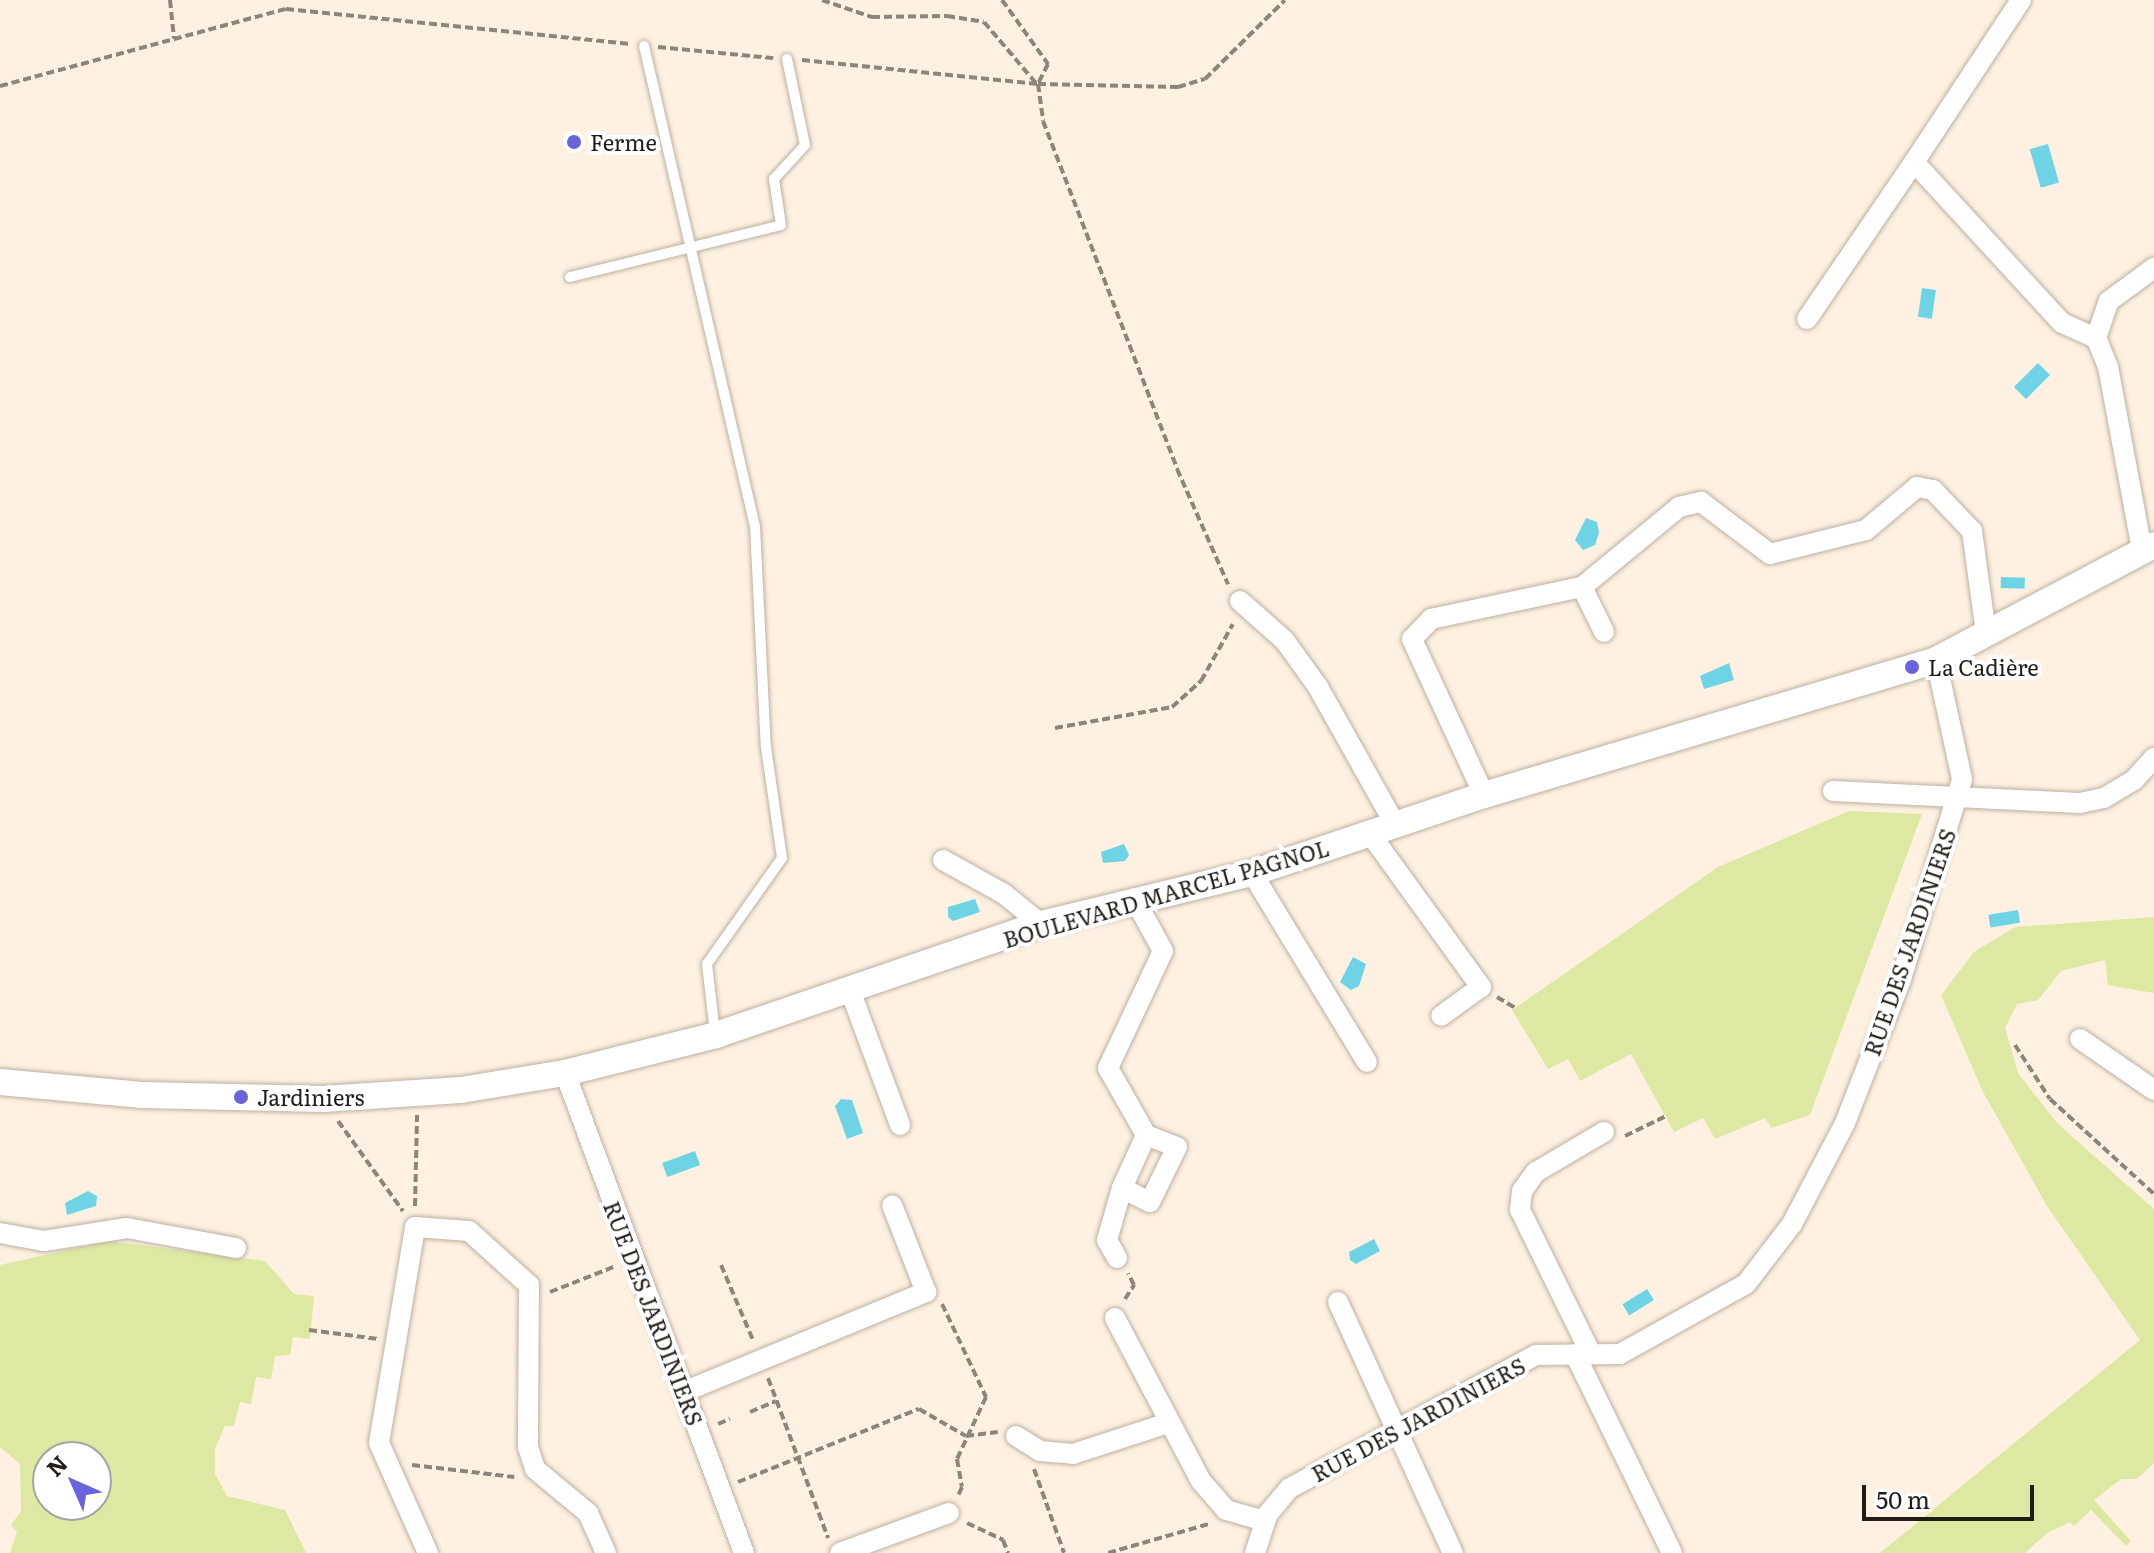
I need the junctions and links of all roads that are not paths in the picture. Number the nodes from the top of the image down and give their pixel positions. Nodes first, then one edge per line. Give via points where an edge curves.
1 (2021, 0) edge
2 (644, 46) dead end
3 (787, 59) dead end
4 (1914, 162) junction
5 (689, 252) junction
6 (2154, 268) edge
7 (570, 277) dead end
8 (1807, 319) dead end
9 (2096, 338) junction
10 (2148, 547) edge
11 (1582, 587) junction
12 (1240, 601) road end
13 (1604, 632) dead end
14 (1986, 633) junction
15 (1936, 660) junction
16 (2154, 758) edge
17 (1833, 791) dead end
18 (1484, 795) junction
19 (1957, 795) junction
20 (1396, 826) junction
21 (1371, 835) junction
22 (943, 860) dead end
23 (1252, 873) junction
24 (1134, 898) junction
25 (1041, 924) junction
26 (851, 993) junction
27 (1441, 1016) dead end
28 (716, 1035) junction
29 (2080, 1039) dead end
30 (1367, 1062) dead end
31 (565, 1073) junction
32 (0, 1082) edge
33 (2154, 1090) edge
34 (900, 1125) dead end
35 (1604, 1132) road end
36 (1146, 1135) junction
37 (1122, 1188) junction
38 (892, 1205) dead end
39 (0, 1233) edge
40 (236, 1248) dead end
41 (1121, 1263) road end
42 (1338, 1302) dead end
43 (1115, 1318) road end
44 (1583, 1354) junction
45 (686, 1391) junction
46 (1168, 1423) junction
47 (1397, 1431) junction
48 (1016, 1436) road end
49 (949, 1513) road end
50 (1265, 1521) junction
51 (428, 1553) edge
52 (606, 1553) edge
53 (744, 1553) edge
54 (840, 1553) edge
55 (1255, 1553) edge
56 (1453, 1553) edge
57 (1672, 1553) edge

1 - 4 street
2 - 5 lane
3 - 5 lane via 805,145 774,179 781,225
4 - 8 street
4 - 9 street via 2062,323
5 - 7 lane
5 - 28 lane via 755,526 766,747 782,858 707,964
6 - 9 street via 2109,301
9 - 10 street via 2108,367
10 - 14 street, BOULEVARD MARCEL PAGNOL
11 - 13 street
11 - 14 street via 1679,507 1701,502 1770,554 1866,530 1917,487 1933,490 1972,531
11 - 18 street via 1431,619 1412,639
12 - 20 street via 1285,641 1318,687
14 - 15 street, BOULEVARD MARCEL PAGNOL
15 - 18 street, BOULEVARD MARCEL PAGNOL
15 - 19 street, RUE DES JARDINIERS via 1962,779
16 - 19 street via 2134,780 2104,798 2080,803
17 - 19 street
18 - 20 street, BOULEVARD MARCEL PAGNOL
19 - 44 street, RUE DES JARDINIERS via 1901,979 1845,1123 1792,1224 1746,1284 1620,1354
20 - 21 street, BOULEVARD MARCEL PAGNOL
21 - 23 street, BOULEVARD MARCEL PAGNOL
21 - 27 street via 1481,987
22 - 25 street via 1004,894
23 - 24 street, BOULEVARD MARCEL PAGNOL
23 - 30 street
24 - 25 street, BOULEVARD MARCEL PAGNOL
24 - 36 street via 1163,951 1108,1068
25 - 26 street, BOULEVARD MARCEL PAGNOL
26 - 28 street, BOULEVARD MARCEL PAGNOL
26 - 34 street
28 - 31 street, BOULEVARD MARCEL PAGNOL
29 - 33 street
31 - 32 street, BOULEVARD MARCEL PAGNOL via 433,1092 323,1099 142,1095
31 - 45 street, RUE DES JARDINIERS via 631,1260
35 - 44 street via 1536,1172 1522,1191 1520,1210
36 - 37 street
36 - 37 street via 1177,1147 1150,1202
37 - 41 street via 1107,1240
38 - 45 street via 926,1292
39 - 40 street via 44,1241 127,1228
42 - 47 street
43 - 46 street
44 - 47 street, RUE DES JARDINIERS via 1536,1355
44 - 57 street
45 - 53 street, RUE DES JARDINIERS
46 - 48 street via 1073,1454 1040,1451
46 - 50 street via 1201,1481 1226,1510
47 - 50 street, RUE DES JARDINIERS via 1290,1488
47 - 56 street
49 - 54 street
50 - 55 street, RUE DES JARDINIERS
51 - 52 street via 379,1443 415,1227 469,1231 529,1285 528,1447 535,1469 588,1513

